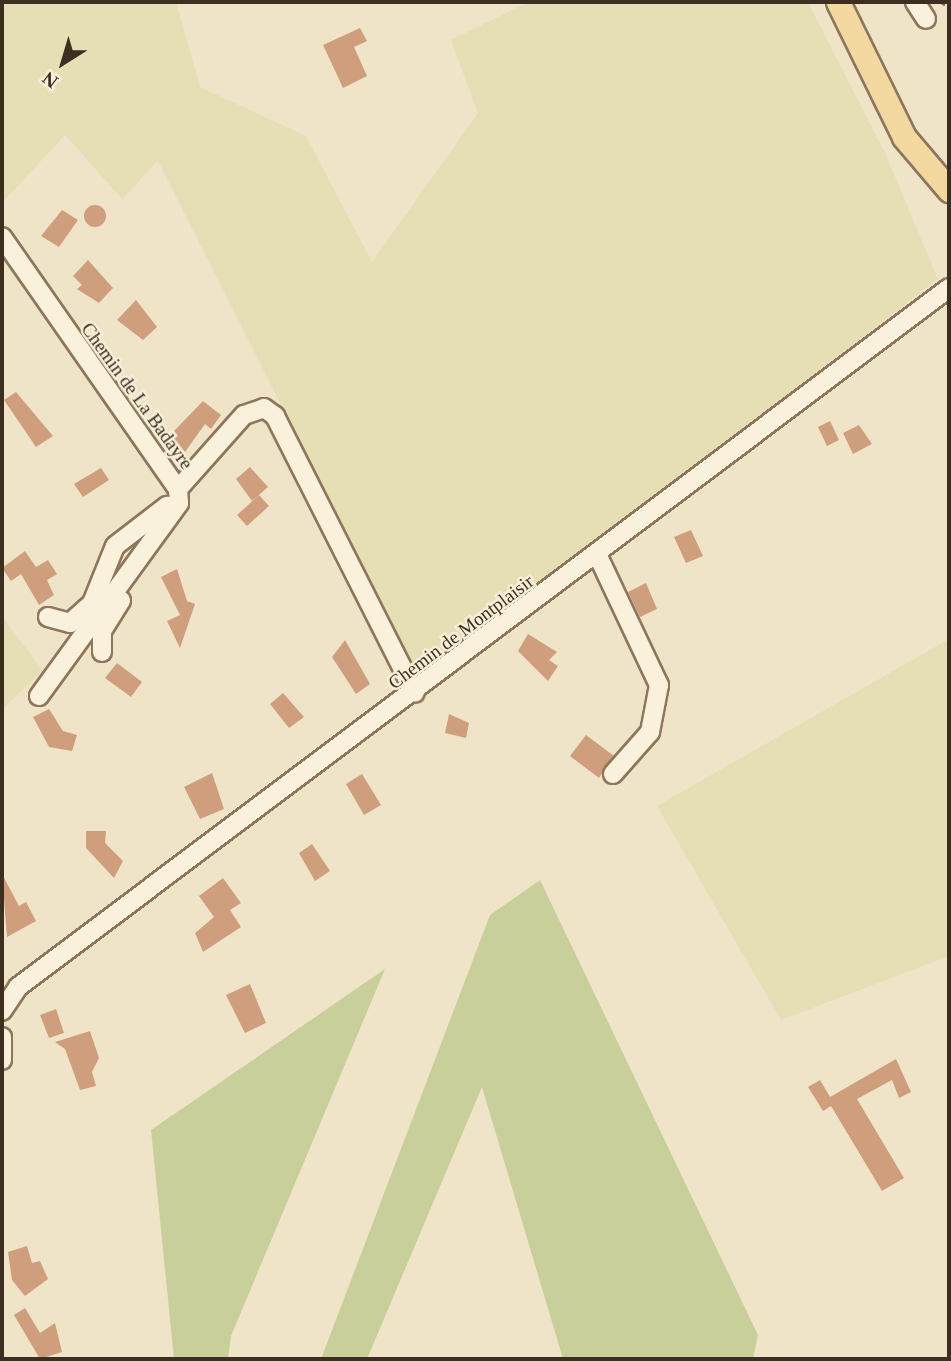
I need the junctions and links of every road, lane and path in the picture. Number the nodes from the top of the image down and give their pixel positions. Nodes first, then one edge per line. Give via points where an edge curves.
1 (838, 2) edge
2 (915, 2) edge
3 (941, 2) edge
4 (949, 7) edge
5 (926, 19) dead end
6 (949, 190) edge
7 (2, 237) edge
8 (949, 288) edge
9 (178, 489) junction
10 (597, 554) junction
11 (128, 573) junction
12 (48, 617) dead end
13 (102, 652) dead end
14 (415, 693) junction
15 (39, 696) dead end
16 (613, 774) dead end
17 (2, 1011) edge
18 (2, 1037) edge
19 (2, 1060) edge

1 - 6 main road via 904,137
2 - 5 street
3 - 4 path
7 - 9 street, Chemin de La Badayre
8 - 10 street, Chemin de Montplaisir
9 - 11 street via 179,503
9 - 12 street via 163,512 116,546 92,603 70,623
9 - 14 street, Chemin de La Badayre via 244,415 264,408 275,416
10 - 14 street, Chemin de Montplaisir
10 - 16 street via 659,685 650,732
11 - 13 street via 102,631
11 - 15 street
14 - 17 street, Chemin de Montplaisir via 18,987
18 - 19 street

